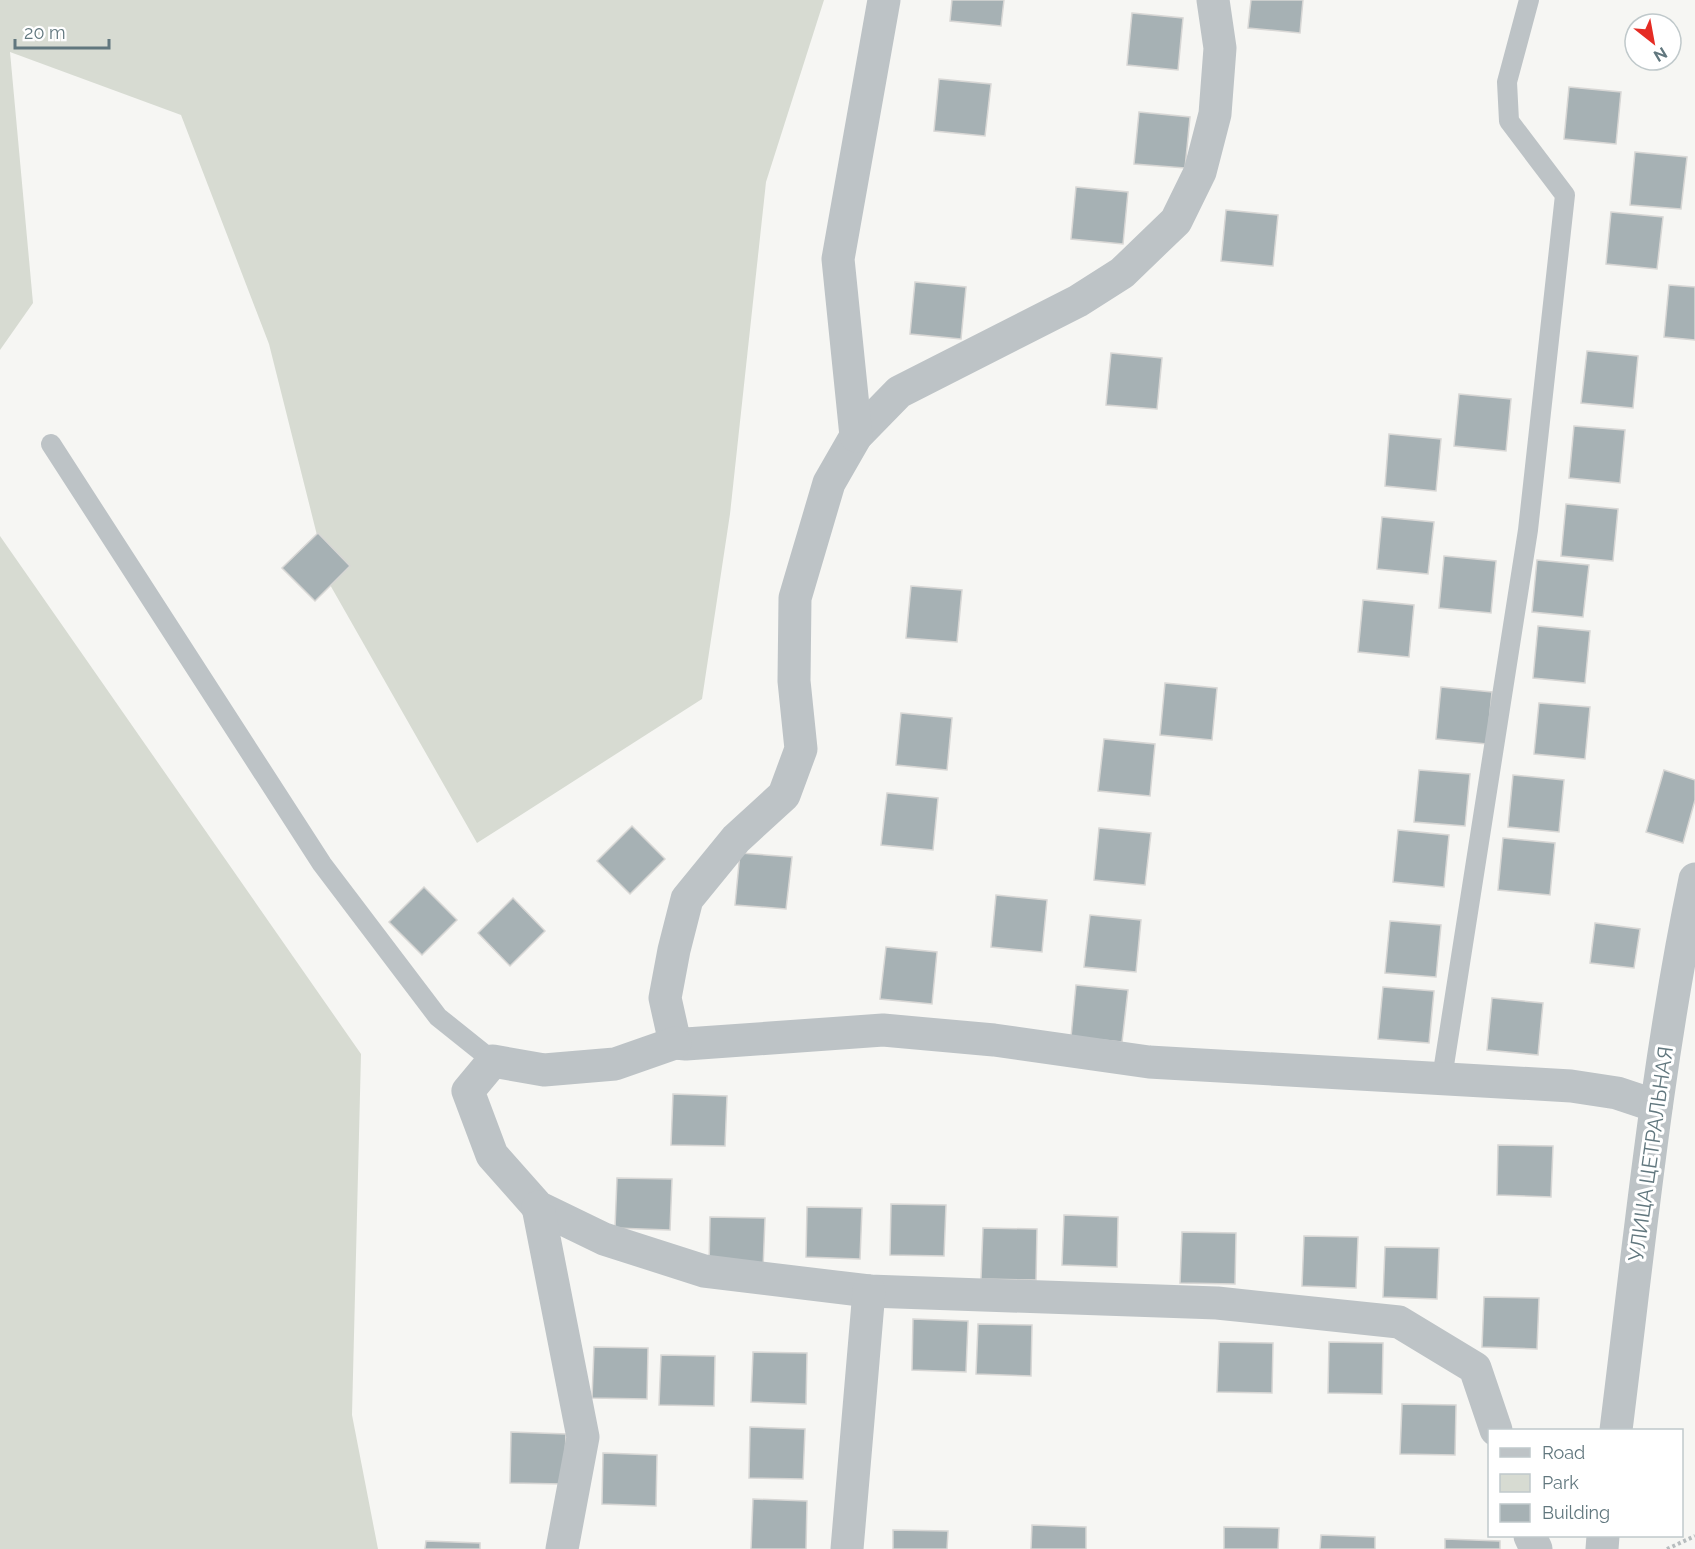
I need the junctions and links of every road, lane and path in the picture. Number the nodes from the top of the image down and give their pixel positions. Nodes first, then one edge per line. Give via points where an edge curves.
1 (884, 0) edge
2 (1212, 0) edge
3 (1529, 0) edge
4 (856, 436) junction
5 (51, 444) dead end
6 (1695, 879) edge
7 (675, 1043) junction
8 (493, 1061) junction
9 (1442, 1078) junction
10 (1656, 1106) junction
11 (538, 1207) junction
12 (869, 1291) junction
13 (1495, 1429) edge
14 (1616, 1429) edge
15 (1695, 1536) edge
16 (562, 1549) edge
17 (847, 1549) edge
18 (1667, 1549) edge

1 - 4 street via 838,259
2 - 4 street via 1220,48 1215,114 1200,172 1176,221 1122,273 1078,301 899,392
3 - 9 lane via 1507,82 1509,122 1565,195 1528,530
4 - 7 street via 829,483 795,598 794,681 801,750 784,795 736,839 687,899 665,998
5 - 8 lane via 322,864 438,1017
6 - 10 street, УЛИЦА ЦЕТРАЛЬНАЯ
7 - 8 street via 615,1064 544,1070
7 - 9 street via 883,1030 994,1040 1149,1062
8 - 11 street via 468,1091 492,1155
9 - 10 street via 1571,1086 1617,1093
10 - 14 street, УЛИЦА ЦЕТРАЛЬНАЯ
11 - 12 street via 604,1239 704,1271
11 - 16 street via 583,1437
12 - 13 street via 1217,1303 1399,1322 1475,1368
12 - 17 street
15 - 18 path

